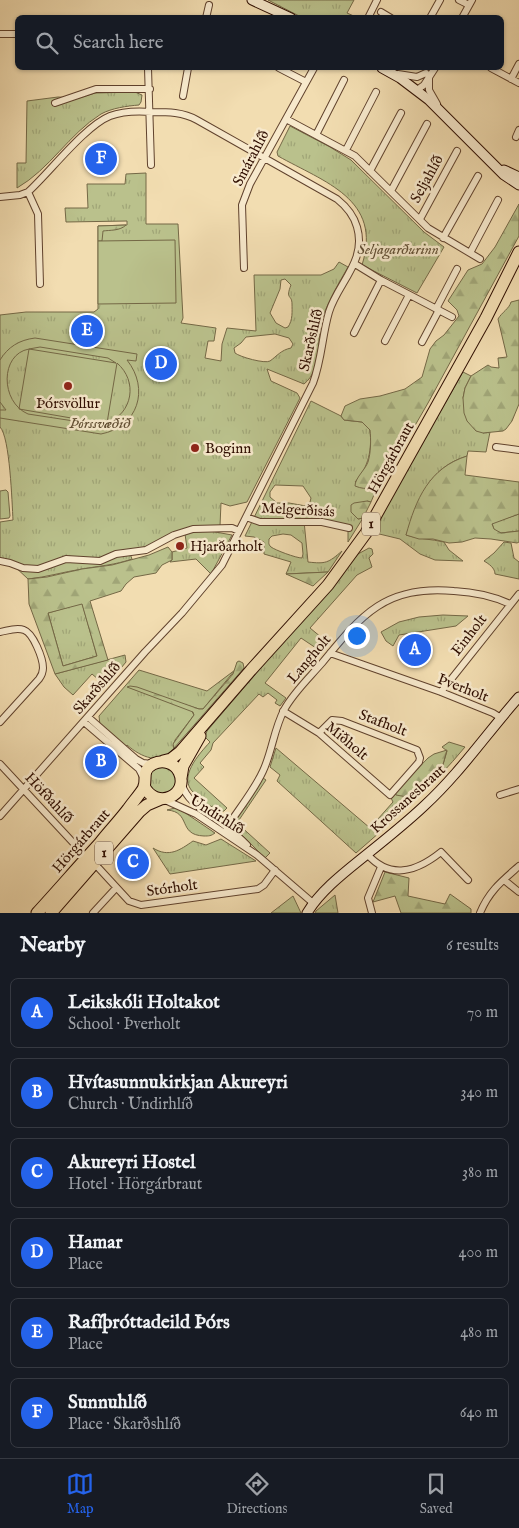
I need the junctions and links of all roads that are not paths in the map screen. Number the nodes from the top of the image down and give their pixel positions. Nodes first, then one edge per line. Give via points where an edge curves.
1 (252, 0) edge
2 (378, 0) edge
3 (440, 0) edge
4 (459, 0) edge
5 (471, 3) edge
6 (209, 5) dead end
7 (381, 12) dead end
8 (207, 15) edge
9 (284, 15) edge
10 (370, 15) edge
11 (386, 15) edge
12 (432, 15) edge
13 (464, 15) edge
14 (0, 34) edge
15 (15, 34) edge
16 (519, 64) edge
17 (148, 70) edge
18 (188, 70) edge
19 (283, 70) edge
20 (313, 70) edge
21 (387, 70) edge
22 (388, 70) edge
23 (495, 70) edge
24 (428, 73) edge
25 (511, 79) junction
26 (344, 80) dead end
27 (306, 82) junction
28 (519, 83) edge
29 (150, 89) junction
30 (417, 90) junction
31 (376, 92) dead end
32 (183, 96) dead end
33 (55, 104) dead end
34 (150, 112) junction
35 (440, 112) junction
36 (401, 113) dead end
37 (286, 119) junction
38 (427, 124) dead end
39 (519, 130) edge
40 (316, 135) junction
41 (516, 137) dead end
42 (346, 150) junction
43 (457, 151) dead end
44 (264, 158) junction
45 (151, 165) dead end
46 (497, 166) junction
47 (370, 170) junction
48 (478, 176) dead end
49 (519, 177) edge
50 (519, 185) edge
51 (391, 191) junction
52 (28, 192) junction
53 (0, 197) edge
54 (498, 200) dead end
55 (420, 219) junction
56 (443, 238) junction
57 (519, 252) edge
58 (470, 253) junction
59 (480, 259) dead end
60 (355, 264) junction
61 (519, 267) edge
62 (244, 268) dead end
63 (458, 269) dead end
64 (381, 280) junction
65 (40, 284) dead end
66 (409, 295) junction
67 (493, 304) junction
68 (437, 309) junction
69 (452, 317) dead end
70 (354, 333) dead end
71 (385, 341) dead end
72 (422, 342) dead end
73 (496, 447) dead end
74 (519, 450) edge
75 (246, 517) junction
76 (349, 528) dead end
77 (239, 532) junction
78 (0, 561) edge
79 (519, 594) edge
80 (510, 604) junction
81 (0, 632) edge
82 (330, 652) junction
83 (440, 692) junction
84 (519, 698) edge
85 (220, 706) junction
86 (283, 711) junction
87 (501, 718) junction
88 (86, 719) junction
89 (0, 722) edge
90 (319, 733) junction
91 (158, 763) junction
92 (0, 764) edge
93 (181, 781) junction
94 (144, 783) junction
95 (24, 789) junction
96 (519, 789) edge
97 (390, 795) joint
98 (500, 795) dead end
99 (162, 799) junction
100 (0, 816) edge
101 (225, 830) junction
102 (79, 849) dead end
103 (92, 851) junction
104 (367, 854) junction
105 (94, 864) junction
106 (519, 866) edge
107 (381, 867) junction
108 (275, 870) junction
109 (468, 880) dead end
110 (504, 880) junction
111 (116, 888) junction
112 (519, 892) edge
113 (313, 903) junction
114 (37, 913) edge
115 (51, 913) edge
116 (93, 913) edge
117 (306, 913) edge
118 (372, 913) edge
119 (480, 913) edge

1 - 9 street
2 - 10 street
3 - 12 street
4 - 5 street
5 - 13 street
6 - 8 street
7 - 11 street
14 - 15 street
16 - 25 street
17 - 29 street
18 - 32 street
19 - 27 street
20 - 27 street, Smárahlíð
21 - 30 street
22 - 24 street via 412,77
23 - 25 street
24 - 30 street via 424,85
24 - 35 street via 429,90
25 - 28 street
26 - 40 street
27 - 37 street, Smárahlíð
29 - 33 street via 96,89
29 - 34 street
30 - 35 street
31 - 42 street
34 - 44 street, Skarðshlíð via 171,112 191,117
34 - 45 street
34 - 52 street, Skarðshlíð via 118,114 100,121
35 - 46 street
36 - 47 street
37 - 40 street, Seljahlíð
37 - 44 street, Smárahlíð
38 - 51 street, Seljahlíð
39 - 41 street
40 - 42 street, Seljahlíð
42 - 47 street, Seljahlíð
43 - 55 street, Seljahlíð
44 - 60 street, Skarðshlíð via 346,207 356,223 359,236
44 - 62 street, Smárahlíð via 242,205
46 - 49 street
46 - 50 street
47 - 51 street, Seljahlíð
48 - 56 street
51 - 55 street, Seljahlíð
52 - 53 street
52 - 65 street via 38,214
54 - 58 street
55 - 56 street, Seljahlíð
56 - 58 street, Seljahlíð
57 - 67 highway, Hörgárbraut / 1
58 - 59 street, Seljahlíð
60 - 64 street
60 - 75 street, Skarðshlíð via 330,310 321,360 313,383
61 - 67 highway, Hörgárbraut / 1
63 - 68 street
64 - 66 street
64 - 70 street
66 - 68 street
66 - 71 street
67 - 85 highway, Hörgárbraut / 1 via 362,539 328,585
68 - 69 street
68 - 72 street
73 - 74 street
75 - 76 street, Melgerðisás via 260,522 322,522
75 - 77 street, Skarðshlíð
77 - 78 street via 227,528 193,529 146,550 116,554 100,561 66,559 38,569
77 - 88 street, Skarðshlíð via 217,572
79 - 80 street, Einholt
80 - 82 street, Langholt via 498,598 456,591 427,590 400,594 356,623
80 - 83 street, Einholt
81 - 89 street via 18,629 28,632 43,667 39,679
82 - 83 street, Þverholt
82 - 86 street, Langholt
83 - 87 street, Þverholt
84 - 87 street, Krossanesbraut
85 - 91 highway, Hörgárbraut / 1 via 180,752
85 - 93 highway, Hörgárbraut / 1 via 183,766
86 - 90 street, Miðholt
86 - 101 street, Langholt via 262,772
87 - 104 street, Krossanesbraut via 470,758 424,807
88 - 91 street via 142,763
88 - 94 street via 139,769
88 - 95 street, Skarðshlíð
90 - 97 street, Miðholt
90 - 97 street, Stafholt via 332,720 337,720 417,750 419,762
91 - 93 highway via 169,762 177,769
91 - 94 highway, Hörgárbraut / 1 via 146,770
92 - 95 street, Höfðahlíð
93 - 99 highway, Hörgárbraut / 1 via 177,792
93 - 101 street, Undirhlíð via 191,802
94 - 99 highway via 151,795
94 - 103 highway, Hörgárbraut / 1 via 124,814
95 - 100 street, Skarðshlíð
95 - 102 street, Höfðahlíð
96 - 98 street
99 - 101 street, Undirhlíð
99 - 105 highway, Hörgárbraut / 1 via 143,808
101 - 108 street, Undirhlíð
103 - 105 street
103 - 114 highway, Hörgárbraut / 1
104 - 107 street
104 - 113 street, Krossanesbraut
105 - 111 street, Stórholt
105 - 115 highway, Hörgárbraut / 1
106 - 110 street
107 - 109 street via 415,868 441,852
107 - 118 street via 368,898
108 - 111 street, Stórholt via 258,888 141,905 129,901
108 - 113 street, Undirhlíð
110 - 112 street
110 - 119 street via 487,897
111 - 116 street
113 - 117 street, Krossanesbraut

